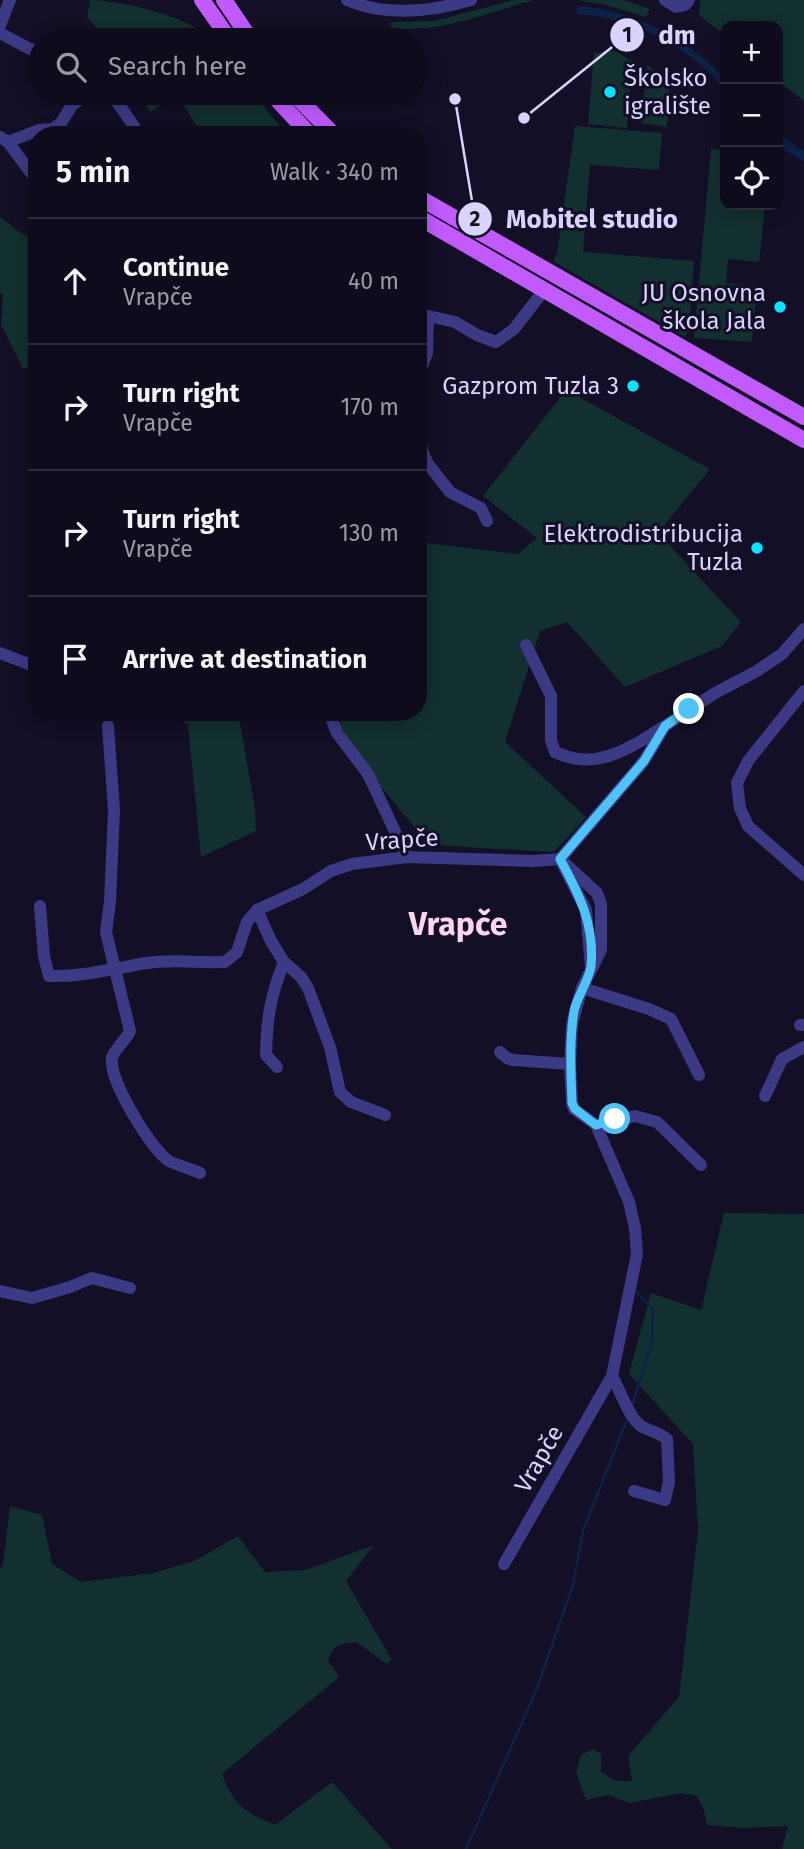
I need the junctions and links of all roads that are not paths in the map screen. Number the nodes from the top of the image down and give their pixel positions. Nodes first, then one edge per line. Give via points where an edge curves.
1 (10, 0) edge
2 (202, 0) edge
3 (224, 0) edge
4 (347, 0) edge
5 (471, 0) edge
6 (665, 0) edge
7 (689, 0) edge
8 (0, 25) edge
9 (222, 28) edge
10 (243, 28) edge
11 (0, 33) edge
12 (28, 48) edge
13 (72, 105) edge
14 (119, 105) edge
15 (282, 105) edge
16 (305, 105) edge
17 (56, 126) edge
18 (134, 126) edge
19 (302, 126) edge
20 (325, 126) edge
21 (28, 133) edge
22 (4, 140) edge
23 (28, 170) edge
24 (427, 202) edge
25 (427, 222) edge
26 (545, 289) junction
27 (427, 318) edge
28 (804, 417) edge
29 (804, 440) edge
30 (427, 462) edge
31 (487, 521) dead end
32 (804, 629) edge
33 (526, 645) dead end
34 (0, 653) edge
35 (28, 664) edge
36 (804, 691) edge
37 (332, 721) edge
38 (108, 726) dead end
39 (665, 726) junction
40 (407, 857) junction
41 (560, 859) junction
42 (804, 875) edge
43 (40, 906) dead end
44 (257, 910) junction
45 (284, 962) junction
46 (116, 967) junction
47 (582, 988) junction
48 (804, 1047) edge
49 (500, 1052) dead end
50 (570, 1064) junction
51 (277, 1067) dead end
52 (699, 1075) dead end
53 (765, 1096) dead end
54 (386, 1115) dead end
55 (596, 1125) junction
56 (701, 1165) dead end
57 (201, 1173) dead end
58 (130, 1288) dead end
59 (0, 1291) edge
60 (612, 1376) junction
61 (634, 1492) dead end
62 (504, 1564) dead end

1 - 8 street
2 - 9 main road
3 - 10 main road
4 - 5 street via 389,10
6 - 7 street via 677,7
11 - 12 street
13 - 17 street
14 - 18 street
15 - 19 main road
16 - 20 main road
21 - 22 street
22 - 23 street
24 - 28 main road
25 - 26 main road
26 - 27 street via 514,330 496,342 455,322
26 - 29 main road
30 - 31 street via 450,492 481,508
32 - 39 street via 782,654
33 - 39 street via 551,696 555,751 577,759 601,758 622,753
34 - 35 street
36 - 42 street via 748,761 737,783 748,825
37 - 40 street via 369,774
38 - 46 street via 114,810 106,932
39 - 41 street via 644,761
40 - 41 street, Vrapče
40 - 44 street, Vrapče via 331,871
41 - 47 street, Vrapče via 597,893 601,904 601,950
43 - 46 street via 49,976 75,977
44 - 45 street
44 - 46 street via 247,922 237,952 225,962 185,960
45 - 51 street via 267,1021 266,1055
45 - 54 street via 308,988 340,1092 351,1102
46 - 57 street via 130,1031 112,1056 112,1072 148,1141 168,1161
47 - 50 street, Vrapče via 572,1024
47 - 52 street via 671,1019
48 - 53 street via 782,1059
49 - 50 street via 513,1060
50 - 55 street, Vrapče via 572,1103
55 - 56 street via 635,1116 657,1122
55 - 60 street, Vrapče via 629,1202 637,1254
58 - 59 street via 92,1278 32,1298
60 - 61 street via 633,1419 667,1439 665,1500
60 - 62 street, Vrapče

